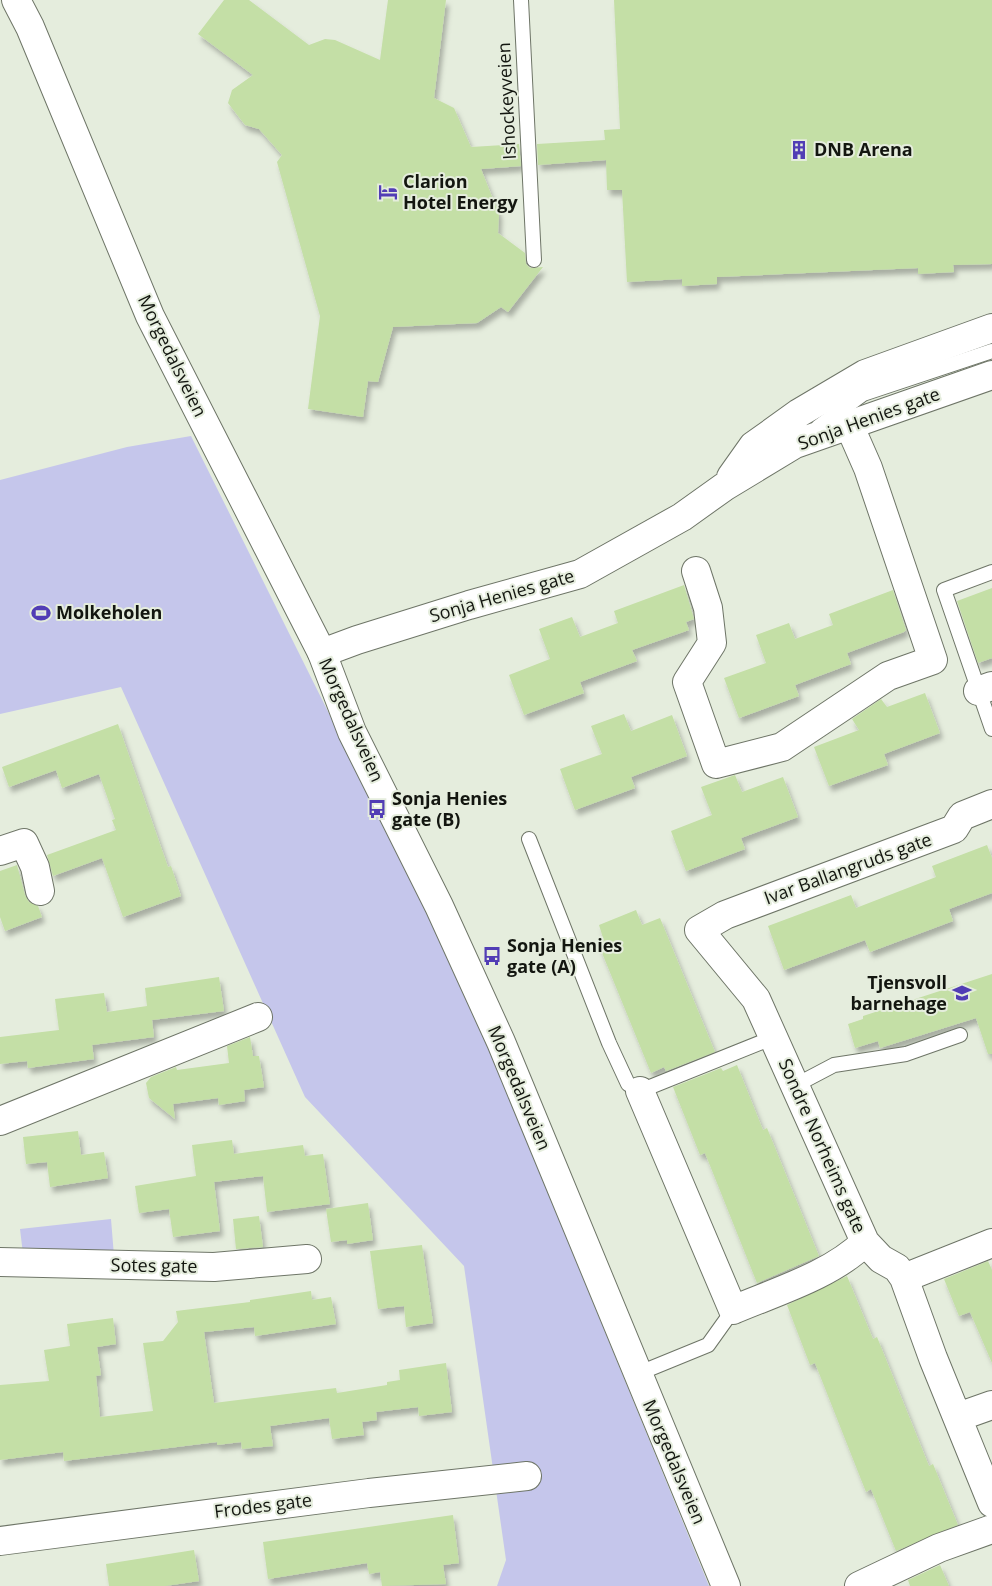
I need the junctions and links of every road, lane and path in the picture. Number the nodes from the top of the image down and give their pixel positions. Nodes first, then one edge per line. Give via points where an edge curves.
1 (16, 0) edge
2 (521, 0) edge
3 (29, 13) edge
4 (534, 260) dead end
5 (992, 328) edge
6 (992, 351) edge
7 (942, 369) junction
8 (992, 375) edge
9 (862, 422) junction
10 (795, 444) junction
11 (724, 487) junction
12 (696, 571) dead end
13 (992, 572) edge
14 (322, 653) junction
15 (985, 688) edge
16 (992, 729) edge
17 (992, 804) edge
18 (529, 840) dead end
19 (0, 851) edge
20 (40, 891) dead end
21 (699, 930) joint
22 (258, 1017) dead end
23 (960, 1035) dead end
24 (772, 1038) junction
25 (796, 1085) junction
26 (640, 1090) junction
27 (0, 1121) edge
28 (865, 1242) junction
29 (992, 1243) edge
30 (307, 1259) dead end
31 (0, 1262) edge
32 (904, 1278) junction
33 (733, 1310) junction
34 (637, 1374) junction
35 (992, 1405) edge
36 (958, 1418) junction
37 (528, 1476) dead end
38 (992, 1503) edge
39 (992, 1529) edge
40 (0, 1541) edge
41 (726, 1586) edge
42 (859, 1586) edge

1 - 3 street, Morgedalsveien
2 - 4 lane, Ishockeyveien
3 - 14 street, Morgedalsveien via 150,316
5 - 11 street, Sonja Henies gate via 865,374 753,446
6 - 7 lane
7 - 9 lane via 903,389
7 - 10 lane via 863,394
8 - 9 street, Sonja Henies gate
9 - 10 street, Sonja Henies gate
9 - 12 street via 868,468 933,660 888,676 782,746 716,764 687,682 712,643 708,608
10 - 11 street, Sonja Henies gate
11 - 14 street, Sonja Henies gate via 682,517 580,574 469,604
13 - 15 lane via 944,590
14 - 34 street, Morgedalsveien via 352,732 416,858 501,1042
15 - 16 lane
17 - 21 street, Ivar Ballangruds gate via 962,816 954,829 725,915
18 - 26 lane via 609,1043 628,1084
19 - 20 street via 24,842
21 - 24 street, Sondre Norheims gate via 756,998
22 - 27 street
23 - 25 lane via 906,1054 834,1065
24 - 25 street, Sondre Norheims gate
24 - 26 lane
25 - 28 street, Sondre Norheims gate
26 - 33 street
28 - 32 street, Sondre Norheims gate
28 - 33 street via 834,1266
29 - 32 street
30 - 31 street, Sotes gate via 214,1267
32 - 36 street, Sondre Norheims gate
33 - 34 lane via 708,1345
34 - 41 street, Morgedalsveien
35 - 36 street
36 - 38 street, Sondre Norheims gate
37 - 40 street, Frodes gate via 369,1493
39 - 42 street via 931,1551

